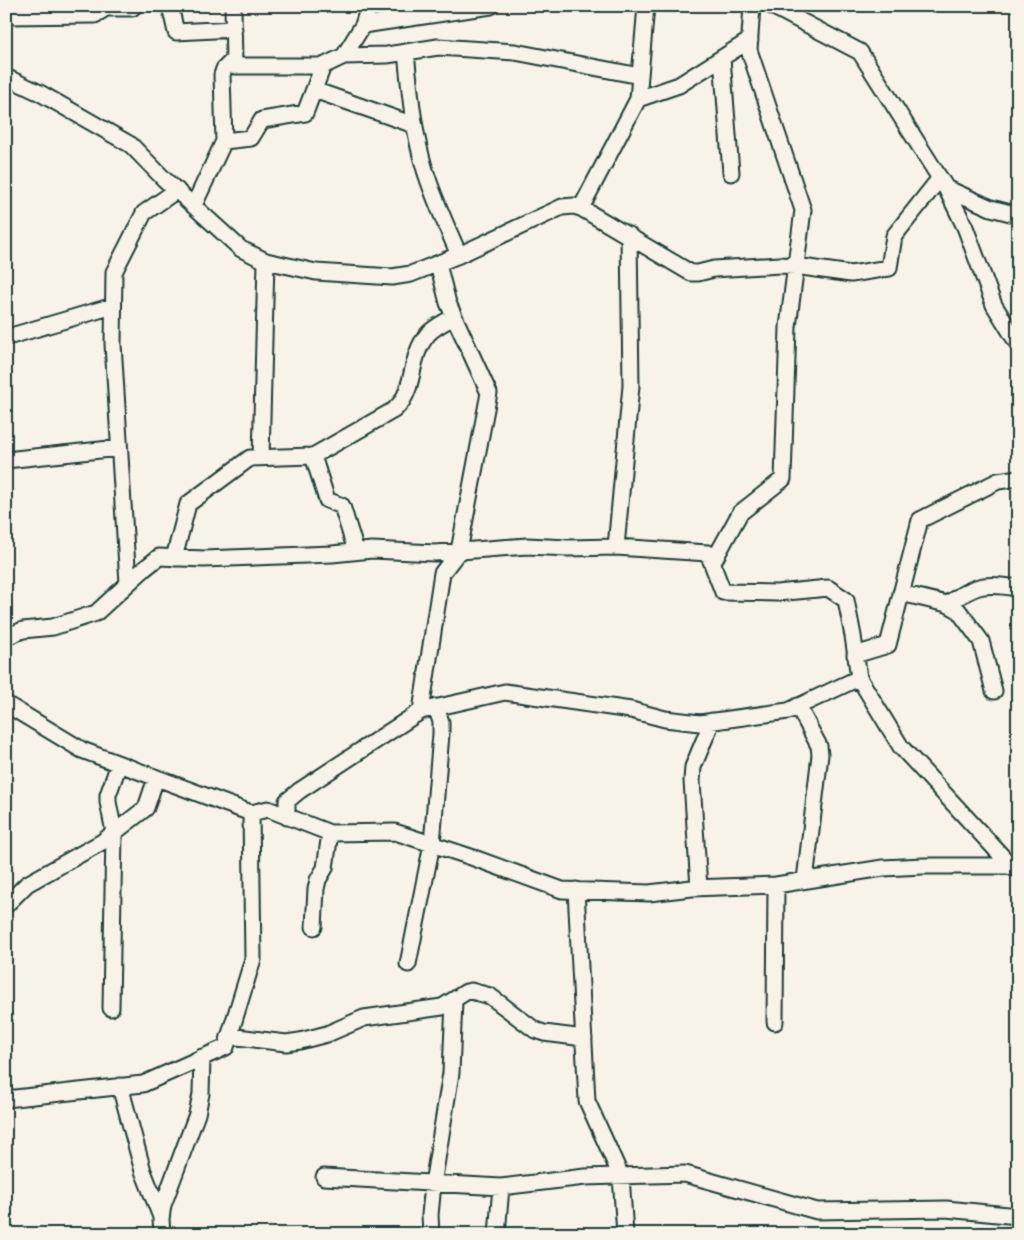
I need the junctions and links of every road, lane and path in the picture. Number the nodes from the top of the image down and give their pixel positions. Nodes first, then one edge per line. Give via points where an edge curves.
1 (134, 6) edge
2 (170, 6) edge
3 (233, 6) edge
4 (369, 6) edge
5 (492, 6) edge
6 (646, 6) edge
7 (752, 6) edge
8 (772, 6) edge
9 (95, 11) edge
10 (6, 16) edge
11 (363, 25) junction
12 (234, 29) junction
13 (750, 40) junction
14 (406, 52) junction
15 (344, 56) junction
16 (722, 58) junction
17 (234, 59) junction
18 (323, 66) junction
19 (640, 76) junction
20 (6, 77) edge
21 (314, 90) junction
22 (638, 99) junction
23 (414, 124) junction
24 (224, 142) junction
25 (731, 172) dead end
26 (943, 183) junction
27 (176, 190) junction
28 (194, 205) junction
29 (581, 208) junction
30 (1018, 215) edge
31 (629, 235) junction
32 (458, 255) junction
33 (266, 262) junction
34 (438, 264) junction
35 (795, 266) junction
36 (113, 306) junction
37 (454, 316) junction
38 (6, 336) edge
39 (1018, 344) edge
40 (119, 448) junction
41 (312, 456) junction
42 (261, 458) junction
43 (6, 460) edge
44 (1018, 478) edge
45 (616, 547) junction
46 (356, 551) junction
47 (459, 551) junction
48 (174, 558) junction
49 (712, 564) junction
50 (128, 582) junction
51 (1018, 588) edge
52 (902, 593) junction
53 (947, 604) junction
54 (6, 637) edge
55 (855, 655) junction
56 (858, 678) junction
57 (994, 691) dead end
58 (6, 704) edge
59 (798, 706) junction
60 (436, 707) junction
61 (421, 711) junction
62 (712, 721) junction
63 (119, 764) junction
64 (156, 778) junction
65 (251, 813) junction
66 (287, 817) junction
67 (114, 832) junction
68 (330, 833) junction
69 (432, 844) junction
70 (1015, 868) edge
71 (805, 880) junction
72 (776, 885) junction
73 (699, 888) junction
74 (576, 890) junction
75 (6, 905) edge
76 (314, 926) dead end
77 (408, 964) dead end
78 (454, 1001) junction
79 (110, 1008) dead end
80 (775, 1022) dead end
81 (229, 1036) junction
82 (584, 1038) junction
83 (202, 1058) junction
84 (120, 1086) junction
85 (6, 1099) edge
86 (621, 1176) junction
87 (324, 1177) dead end
88 (433, 1184) junction
89 (501, 1187) junction
90 (1018, 1216) edge
91 (162, 1226) edge
92 (431, 1234) edge
93 (496, 1234) edge
94 (625, 1234) edge

1 - 9 street
2 - 12 street via 176,32
3 - 12 street
4 - 11 street
5 - 11 street
6 - 19 street
7 - 13 street
8 - 26 street via 860,52
9 - 10 street
11 - 15 street
12 - 17 street
13 - 16 street
13 - 35 street via 749,50 803,210
14 - 15 street
14 - 19 street via 438,47 515,52
14 - 23 street
15 - 18 street
16 - 22 street via 679,85
16 - 25 street
17 - 18 street via 234,66
17 - 24 street via 222,75
18 - 21 street
19 - 22 street
20 - 27 street via 131,145
21 - 23 street
21 - 24 street via 305,113 262,120 252,138
22 - 29 street
23 - 32 street via 424,169
24 - 28 street
26 - 30 street via 991,208
26 - 35 street via 894,236 889,268 852,274
26 - 39 street via 965,227 994,305
27 - 28 street
27 - 36 street via 144,213 114,272
28 - 33 street via 241,249
29 - 31 street
29 - 32 street via 562,207
31 - 35 street via 691,273
31 - 45 street via 632,386
32 - 34 street
33 - 34 street via 316,272 392,277
33 - 42 street
34 - 37 street
35 - 49 street via 788,327 783,479 740,513
36 - 38 street
36 - 40 street via 112,344
37 - 41 street via 424,339 416,354 403,400 394,410
37 - 47 street via 489,393
40 - 43 street
40 - 50 street
41 - 42 street
41 - 46 street via 327,500 342,506
42 - 48 street via 250,458 188,504
44 - 52 street via 998,481 920,520
45 - 47 street via 527,546
45 - 49 street via 708,553
46 - 47 street
46 - 48 street via 204,560
47 - 61 street via 442,573
48 - 50 street via 160,557
49 - 55 street via 722,592 776,593 828,588 846,600
50 - 54 street via 96,613
51 - 53 street via 979,586
52 - 53 street
52 - 55 street via 888,646
53 - 57 street via 958,610 982,641
55 - 56 street
56 - 59 street
56 - 70 street via 901,747
58 - 63 street via 82,750
59 - 62 street via 788,711
59 - 71 street via 819,746 820,755
60 - 61 street
60 - 62 street via 506,692 631,710 665,719 700,723
60 - 69 street via 442,734
61 - 66 street via 289,798
62 - 73 street via 693,767
63 - 64 street
63 - 67 street via 108,794
64 - 65 street
64 - 67 street via 146,808
65 - 66 street via 268,809
65 - 81 street via 253,959
66 - 68 street
67 - 75 street via 27,884
67 - 79 street
68 - 69 street via 395,832
68 - 76 street via 325,868 316,890
69 - 74 street via 562,890
69 - 77 street
70 - 71 street via 883,868
71 - 72 street
72 - 73 street
72 - 80 street
73 - 74 street via 649,893
74 - 82 street
78 - 81 street via 435,1009 364,1018 327,1034 300,1041 286,1043
78 - 82 street via 466,992 479,992 490,996 536,1030
78 - 88 street via 451,1073
81 - 83 street via 226,1047
82 - 86 street via 587,1101
83 - 84 street via 143,1084
83 - 91 street via 197,1114 163,1205
84 - 85 street
84 - 91 street
86 - 89 street
86 - 90 street via 684,1174 817,1211 946,1209
86 - 94 street
87 - 88 street
88 - 89 street
88 - 92 street
89 - 93 street

